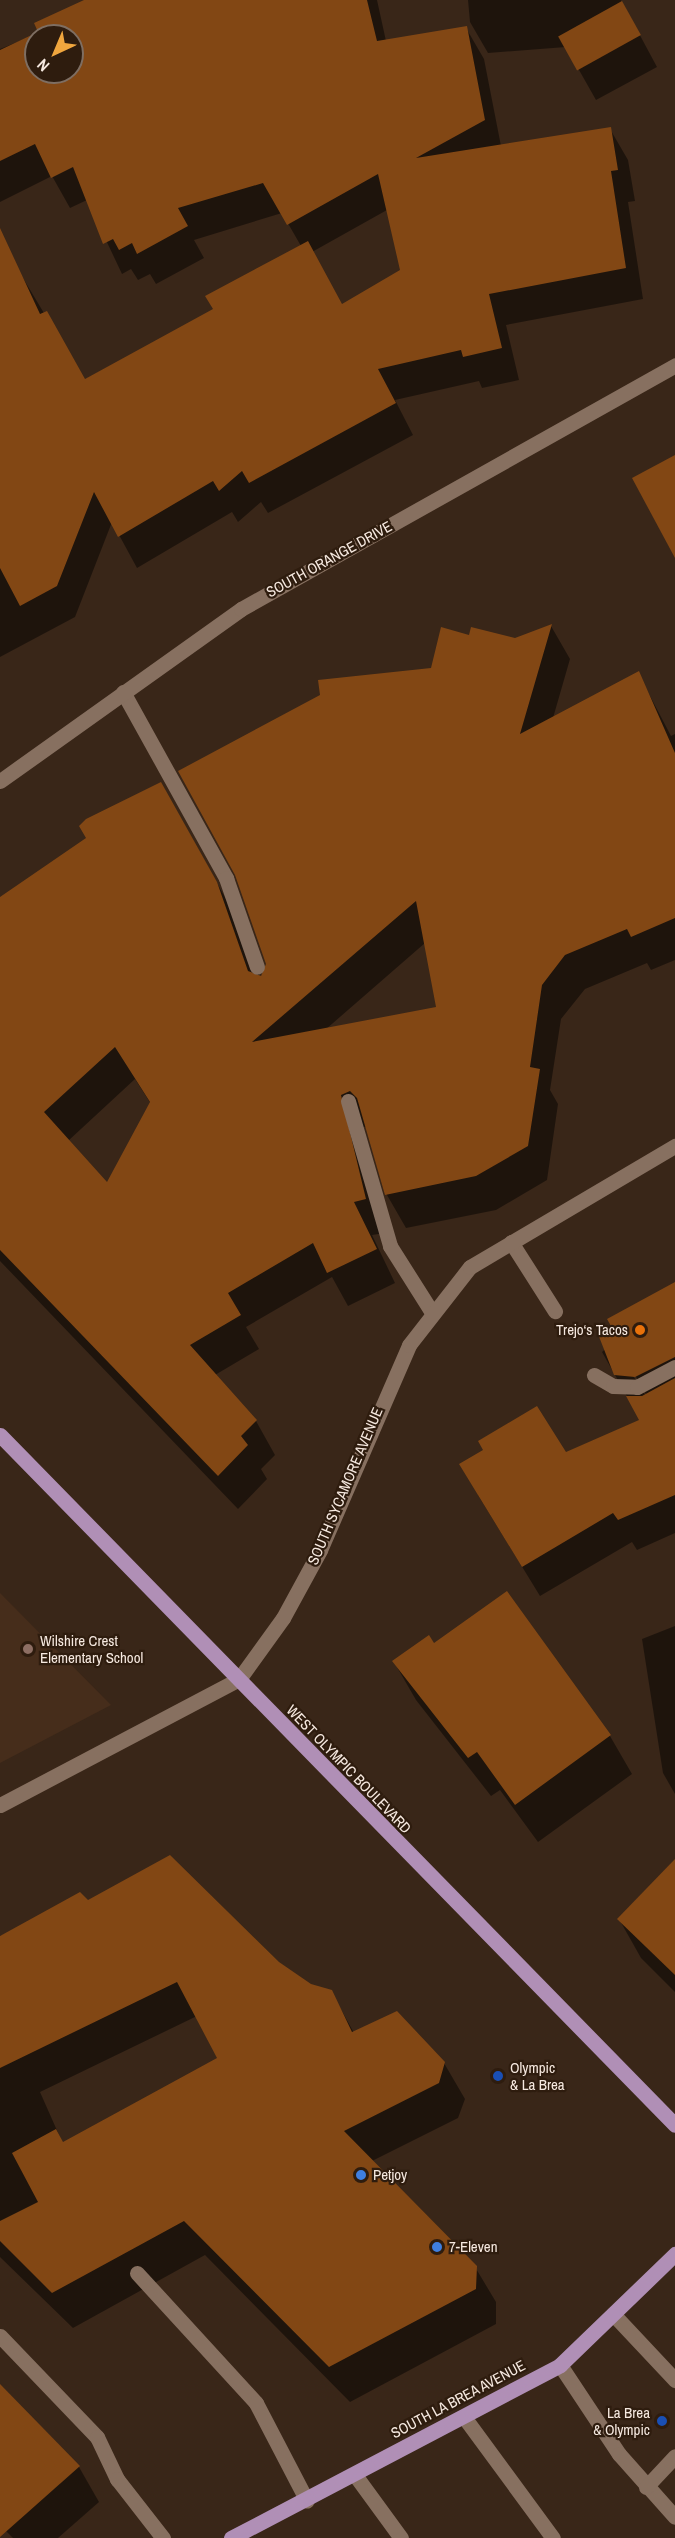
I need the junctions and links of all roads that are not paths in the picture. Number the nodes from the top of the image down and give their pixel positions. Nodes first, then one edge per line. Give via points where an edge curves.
1 (675, 365) edge
2 (123, 692) junction
3 (0, 781) edge
4 (257, 967) dead end
5 (348, 1101) dead end
6 (675, 1146) edge
7 (511, 1242) junction
8 (555, 1311) dead end
9 (433, 1314) junction
10 (675, 1367) edge
11 (594, 1375) dead end
12 (0, 1435) edge
13 (239, 1679) junction
14 (0, 1805) edge
15 (675, 2125) edge
16 (675, 2254) edge
17 (136, 2273) dead end
18 (613, 2314) junction
19 (0, 2336) edge
20 (560, 2365) junction
21 (675, 2380) edge
22 (464, 2417) junction
23 (675, 2456) edge
24 (355, 2475) junction
25 (646, 2487) junction
26 (307, 2501) junction
27 (675, 2517) edge
28 (163, 2538) edge
29 (231, 2538) edge
30 (401, 2538) edge
31 (553, 2538) edge

1 - 2 street, SOUTH ORANGE DRIVE via 241,609
2 - 3 street, SOUTH ORANGE DRIVE
2 - 4 street via 226,878
5 - 9 street via 390,1246
6 - 7 street, SOUTH SYCAMORE AVENUE
7 - 8 street
7 - 9 street, SOUTH SYCAMORE AVENUE via 470,1267
9 - 13 street, SOUTH SYCAMORE AVENUE via 409,1345 310,1569 283,1618
10 - 11 street via 637,1388 614,1386
12 - 13 main road, WEST OLYMPIC BOULEVARD
13 - 14 street, SOUTH SYCAMORE AVENUE
13 - 15 main road, WEST OLYMPIC BOULEVARD
16 - 18 main road, SOUTH LA BREA AVENUE
17 - 26 street via 256,2403
18 - 20 main road, SOUTH LA BREA AVENUE
18 - 21 street
19 - 28 street via 97,2437 117,2479
20 - 22 main road, SOUTH LA BREA AVENUE
20 - 25 street via 582,2405
22 - 24 main road, SOUTH LA BREA AVENUE
22 - 31 street
23 - 25 street
24 - 26 main road, SOUTH LA BREA AVENUE
24 - 30 street
25 - 27 street
26 - 29 main road, SOUTH LA BREA AVENUE

